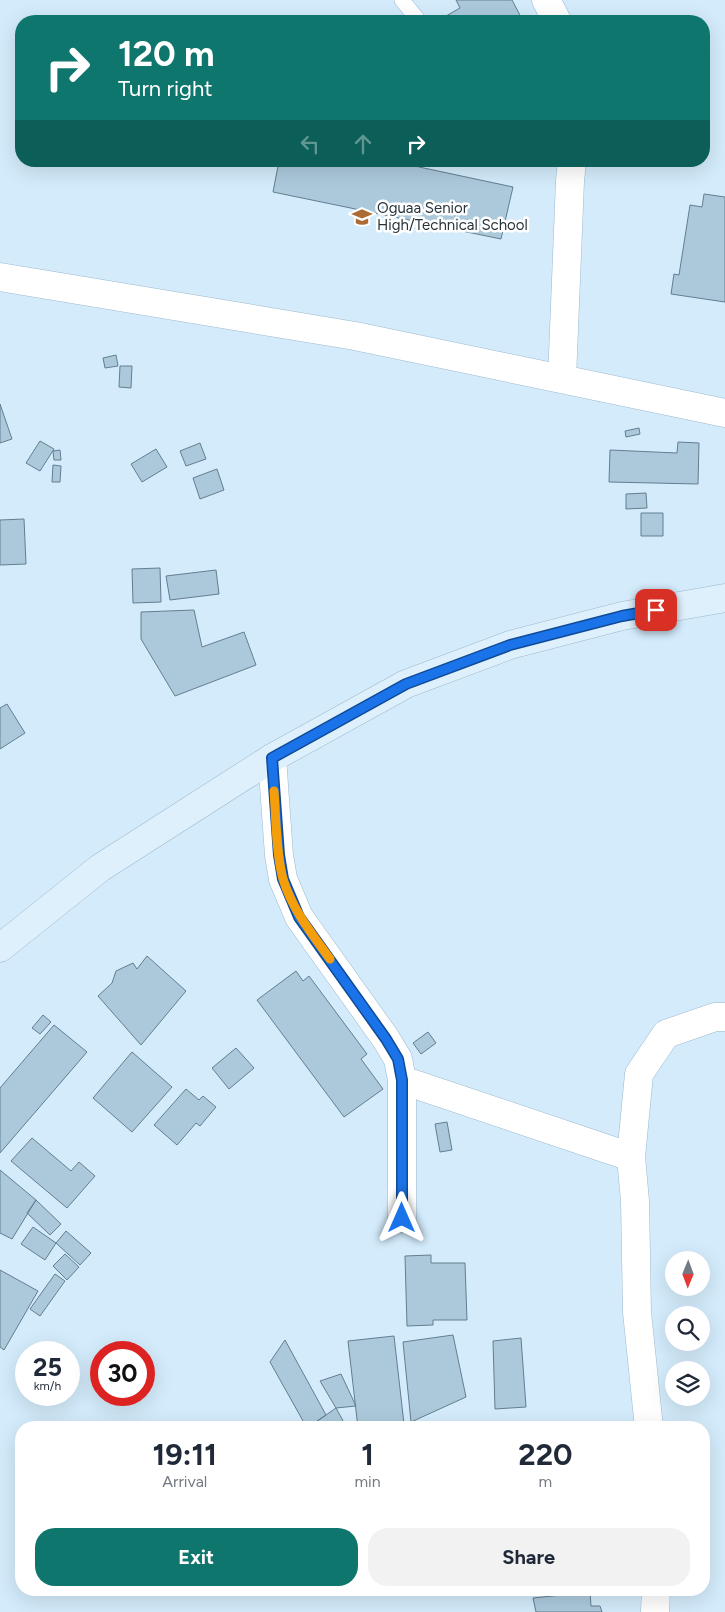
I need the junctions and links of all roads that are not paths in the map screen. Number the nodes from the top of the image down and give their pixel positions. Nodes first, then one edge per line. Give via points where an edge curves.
1 (402, 0) edge
2 (546, 0) edge
3 (414, 15) edge
4 (553, 15) edge
5 (571, 167) edge
6 (0, 277) edge
7 (562, 378) junction
8 (725, 413) edge
9 (725, 598) edge
10 (272, 758) junction
11 (3, 940) edge
12 (725, 1017) edge
13 (402, 1080) junction
14 (631, 1157) junction
15 (402, 1218) dead end
16 (647, 1421) edge
17 (656, 1596) edge
18 (656, 1612) edge

1 - 3 lane
2 - 4 street
5 - 7 street
6 - 7 street via 355,336
7 - 8 street
9 - 10 street via 622,616 510,645 406,684
10 - 11 street via 100,868
10 - 13 street via 283,879 299,917 398,1059
12 - 14 street via 715,1017 666,1034 639,1074
13 - 14 street
13 - 15 street
14 - 16 street via 637,1312
17 - 18 street

